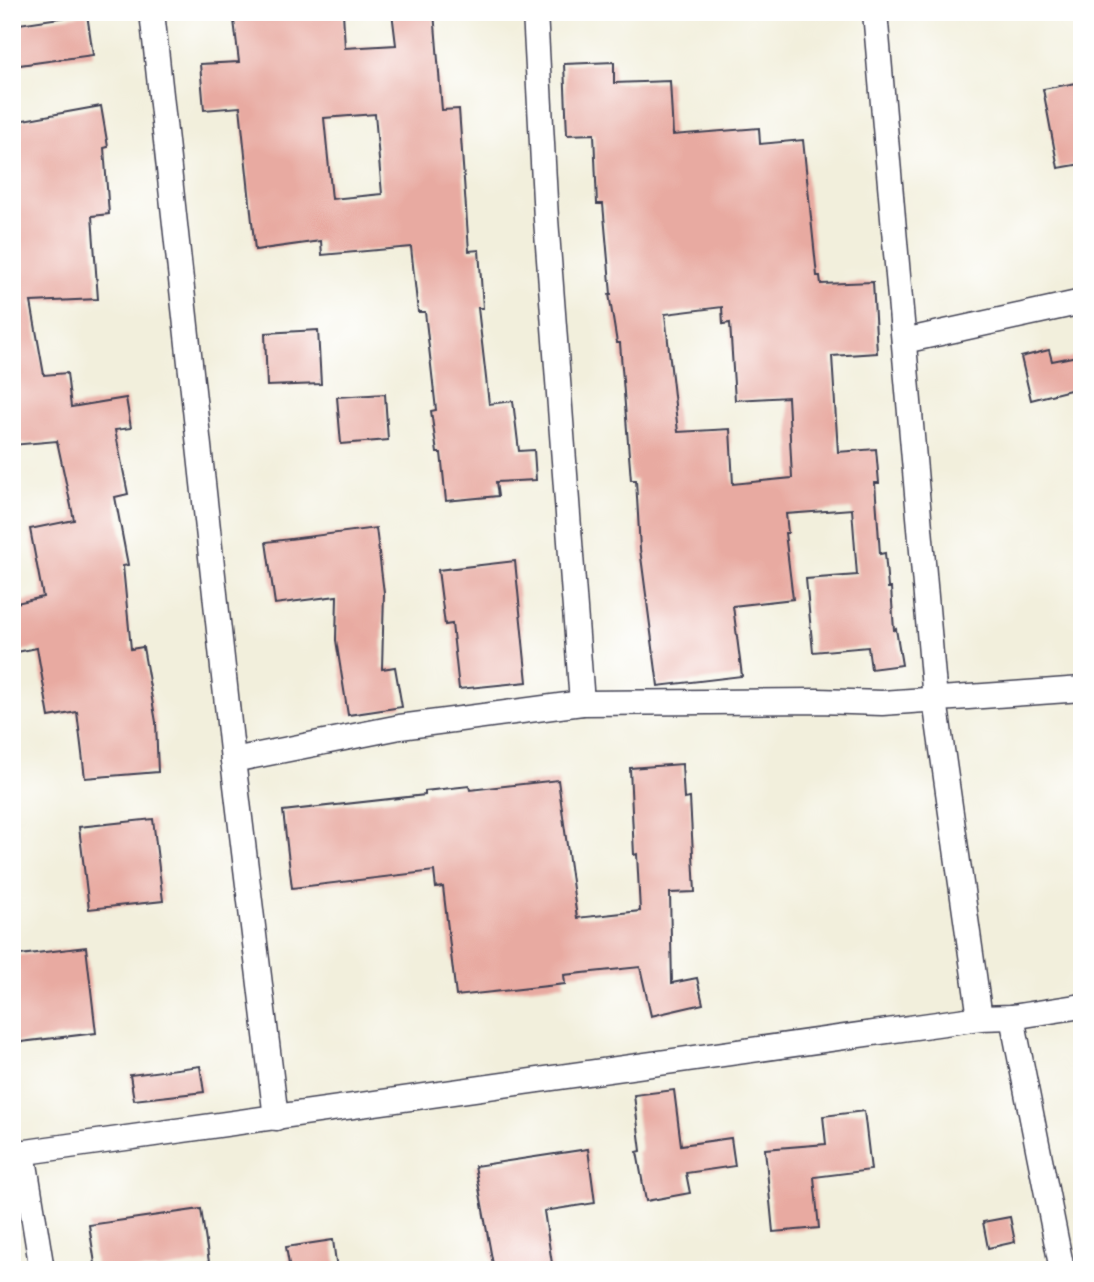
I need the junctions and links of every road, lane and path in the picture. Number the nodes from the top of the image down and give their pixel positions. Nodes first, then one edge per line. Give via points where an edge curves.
1 (152, 12) edge
2 (535, 12) edge
3 (875, 12) edge
4 (1082, 302) edge
5 (904, 341) junction
6 (1082, 689) edge
7 (935, 700) junction
8 (582, 704) junction
9 (233, 760) junction
10 (1082, 1006) edge
11 (1012, 1017) junction
12 (979, 1018) junction
13 (276, 1118) junction
14 (18, 1153) edge
15 (42, 1270) edge
16 (1062, 1270) edge

1 - 9 street
2 - 8 street
3 - 5 street
4 - 5 street
5 - 7 street
6 - 7 street
7 - 8 street
7 - 12 street
8 - 9 street via 400,727
9 - 13 street
10 - 11 street
11 - 12 street
11 - 16 street
12 - 13 street
13 - 14 street
14 - 15 street

